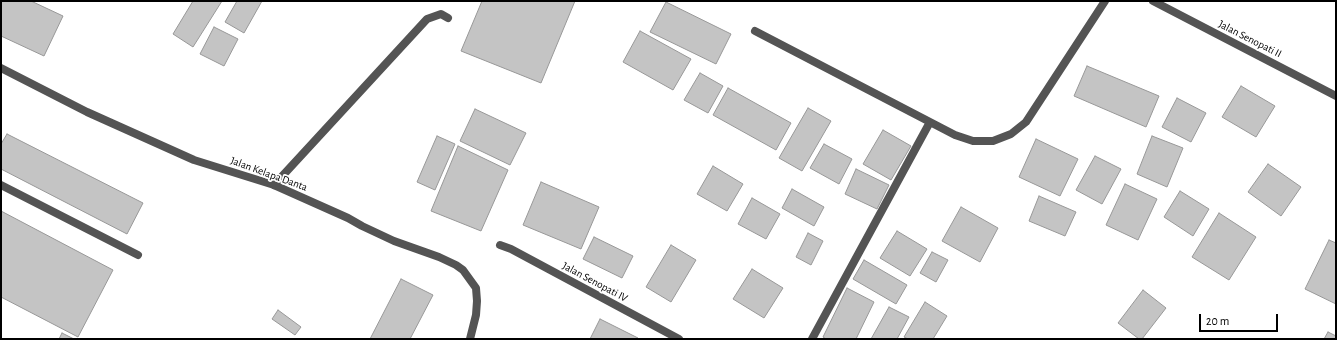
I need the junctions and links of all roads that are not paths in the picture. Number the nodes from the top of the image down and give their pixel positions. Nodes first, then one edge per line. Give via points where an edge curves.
1 (1104, 1) edge
2 (1153, 1) edge
3 (448, 18) dead end
4 (755, 31) dead end
5 (1, 68) edge
6 (1336, 96) edge
7 (930, 122) junction
8 (1, 185) edge
9 (274, 185) junction
10 (500, 245) dead end
11 (138, 255) dead end
12 (470, 339) edge
13 (679, 339) edge
14 (812, 339) edge

1 - 7 street via 1032,114 1015,131 993,141 974,141 955,135
2 - 6 street, Jalan Senopati II
3 - 9 street via 441,14 427,19
4 - 7 street
5 - 9 street, Jalan Kelapa Danta via 87,112 194,160
7 - 14 street
8 - 11 street
9 - 12 street, Jalan Kelapa Danta via 381,235 439,257 463,270 474,283 477,293 476,315
10 - 13 street, Jalan Senopati IV

